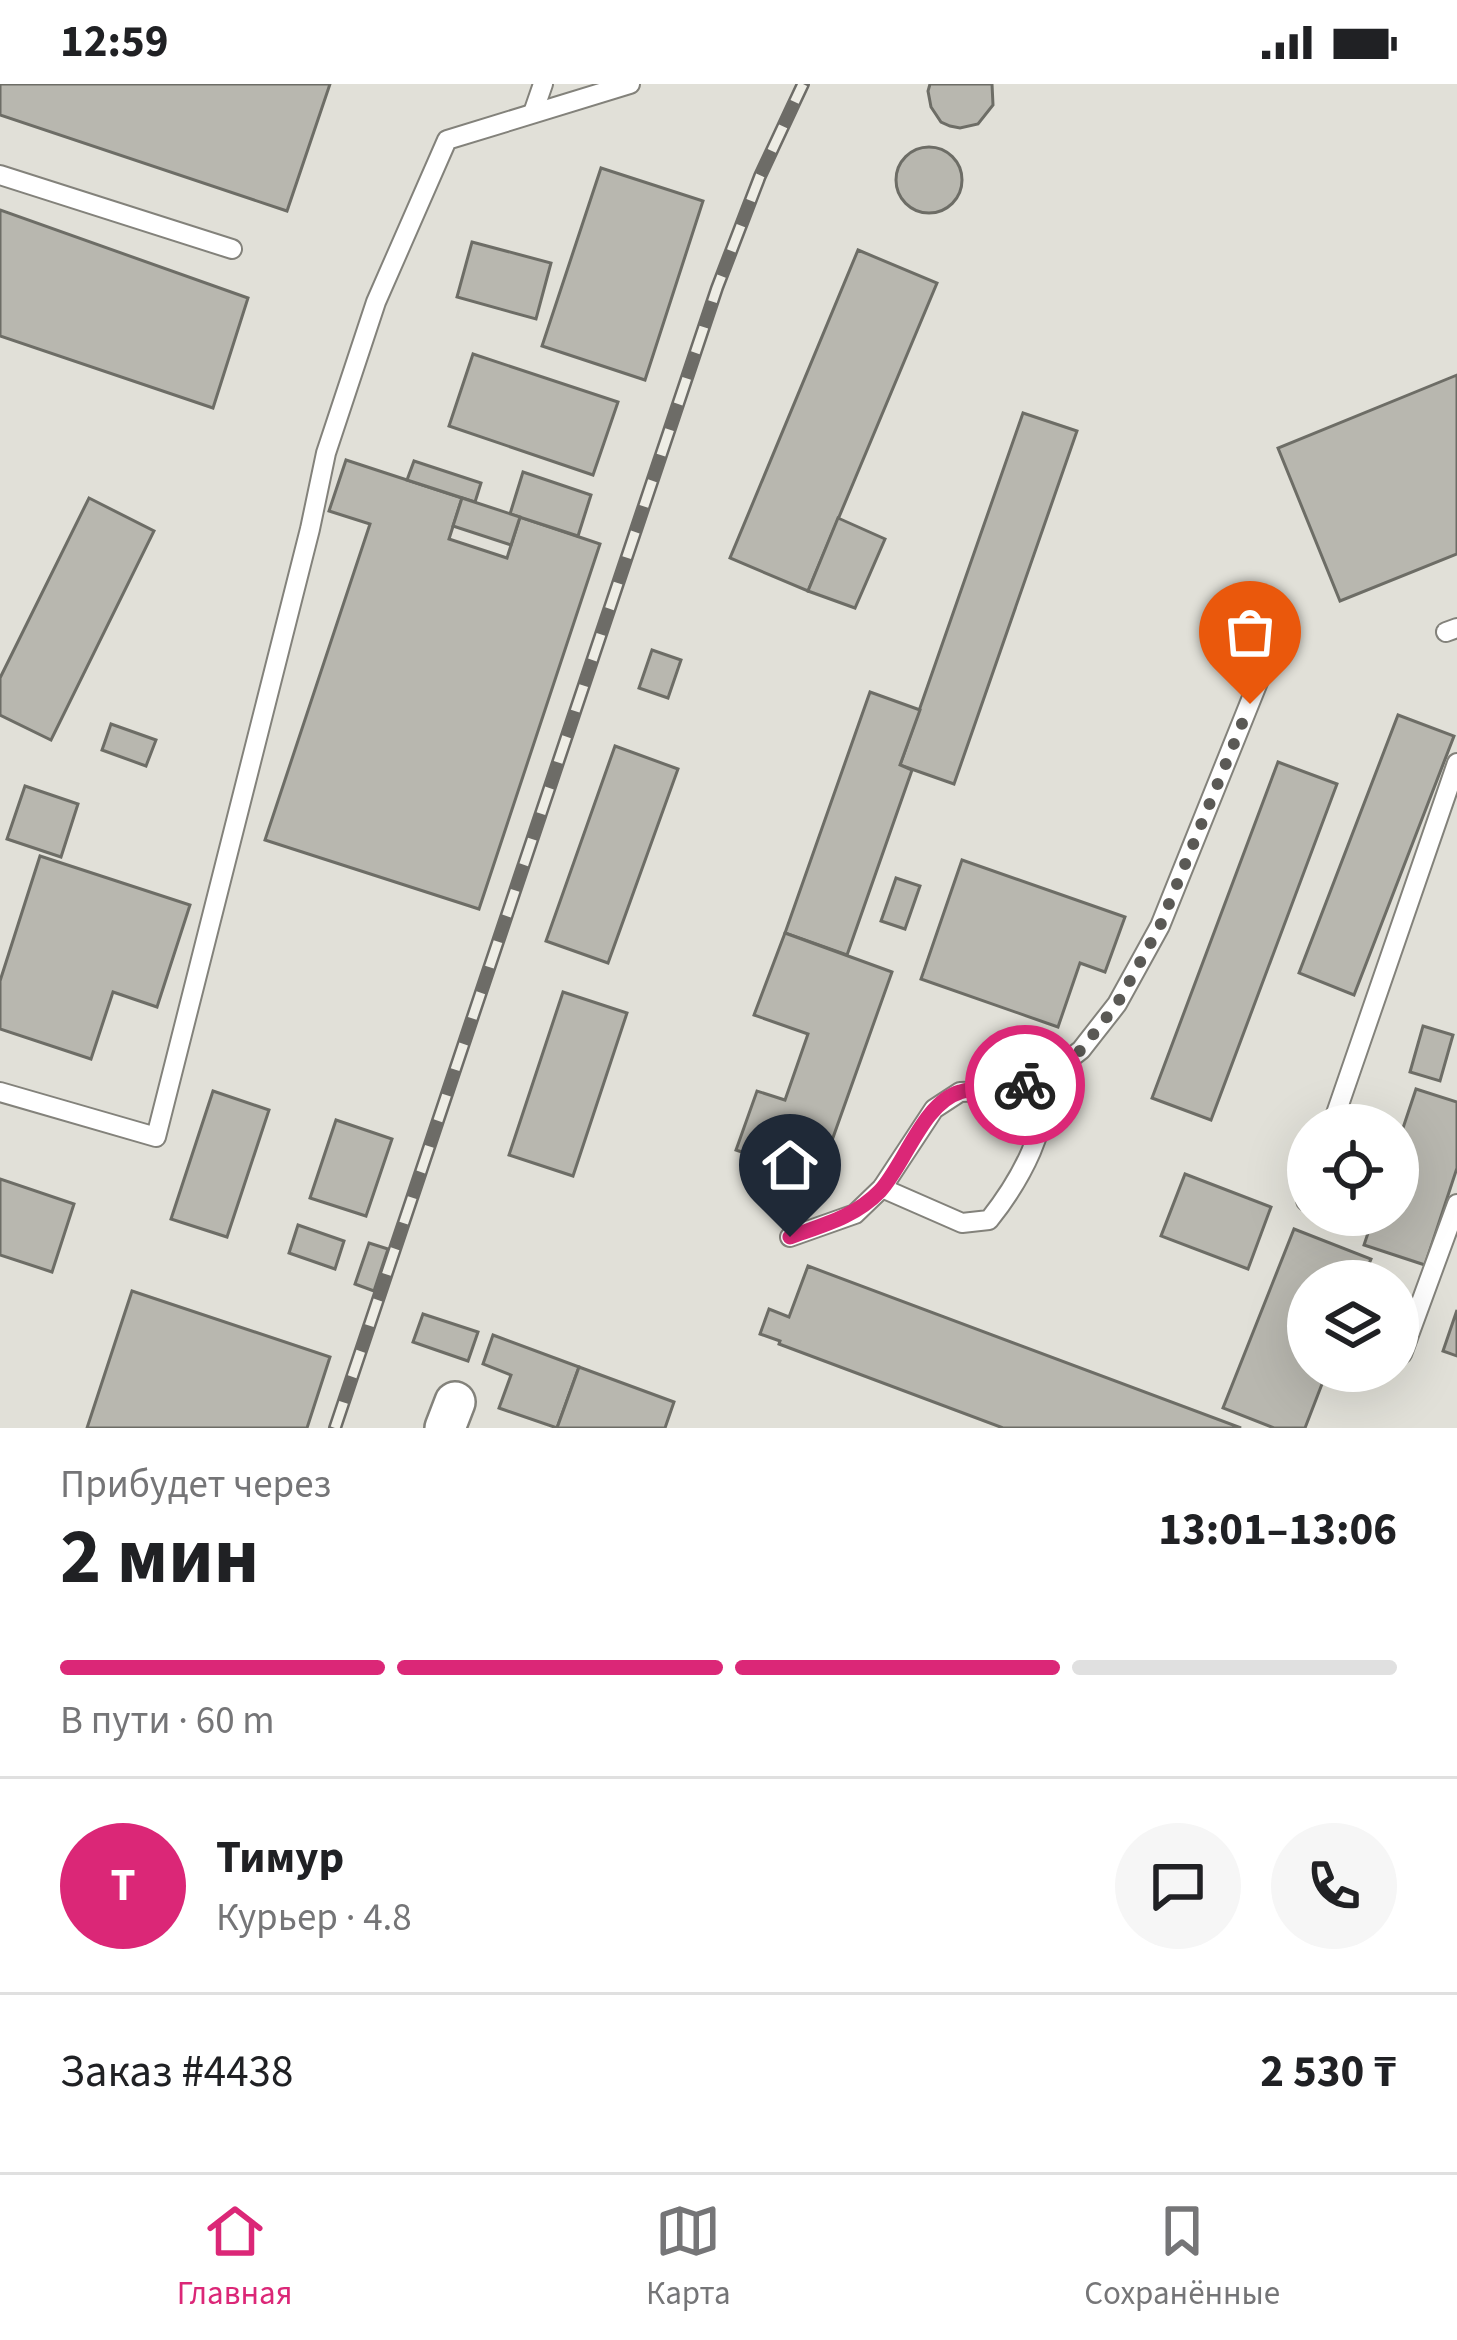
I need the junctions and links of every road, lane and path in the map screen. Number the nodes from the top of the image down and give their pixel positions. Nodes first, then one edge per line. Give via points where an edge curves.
1 (543, 84) edge
2 (630, 84) edge
3 (533, 113) junction
4 (0, 175) edge
5 (232, 249) dead end
6 (1271, 650) dead end
7 (1457, 763) edge
8 (1049, 1074) junction
9 (0, 1092) edge
10 (1339, 1104) edge
11 (882, 1189) junction
12 (1457, 1204) edge
13 (790, 1237) dead end
14 (1419, 1308) edge

1 - 3 lane
2 - 3 lane
3 - 9 lane via 447,140 376,302 326,453 156,1137
4 - 5 lane
6 - 8 lane via 1160,926 1117,1004 1081,1050
7 - 10 lane
8 - 11 lane via 1012,1090 960,1092 934,1109
8 - 11 lane via 1030,1155 989,1220 962,1222
11 - 13 lane via 855,1214
12 - 14 lane

